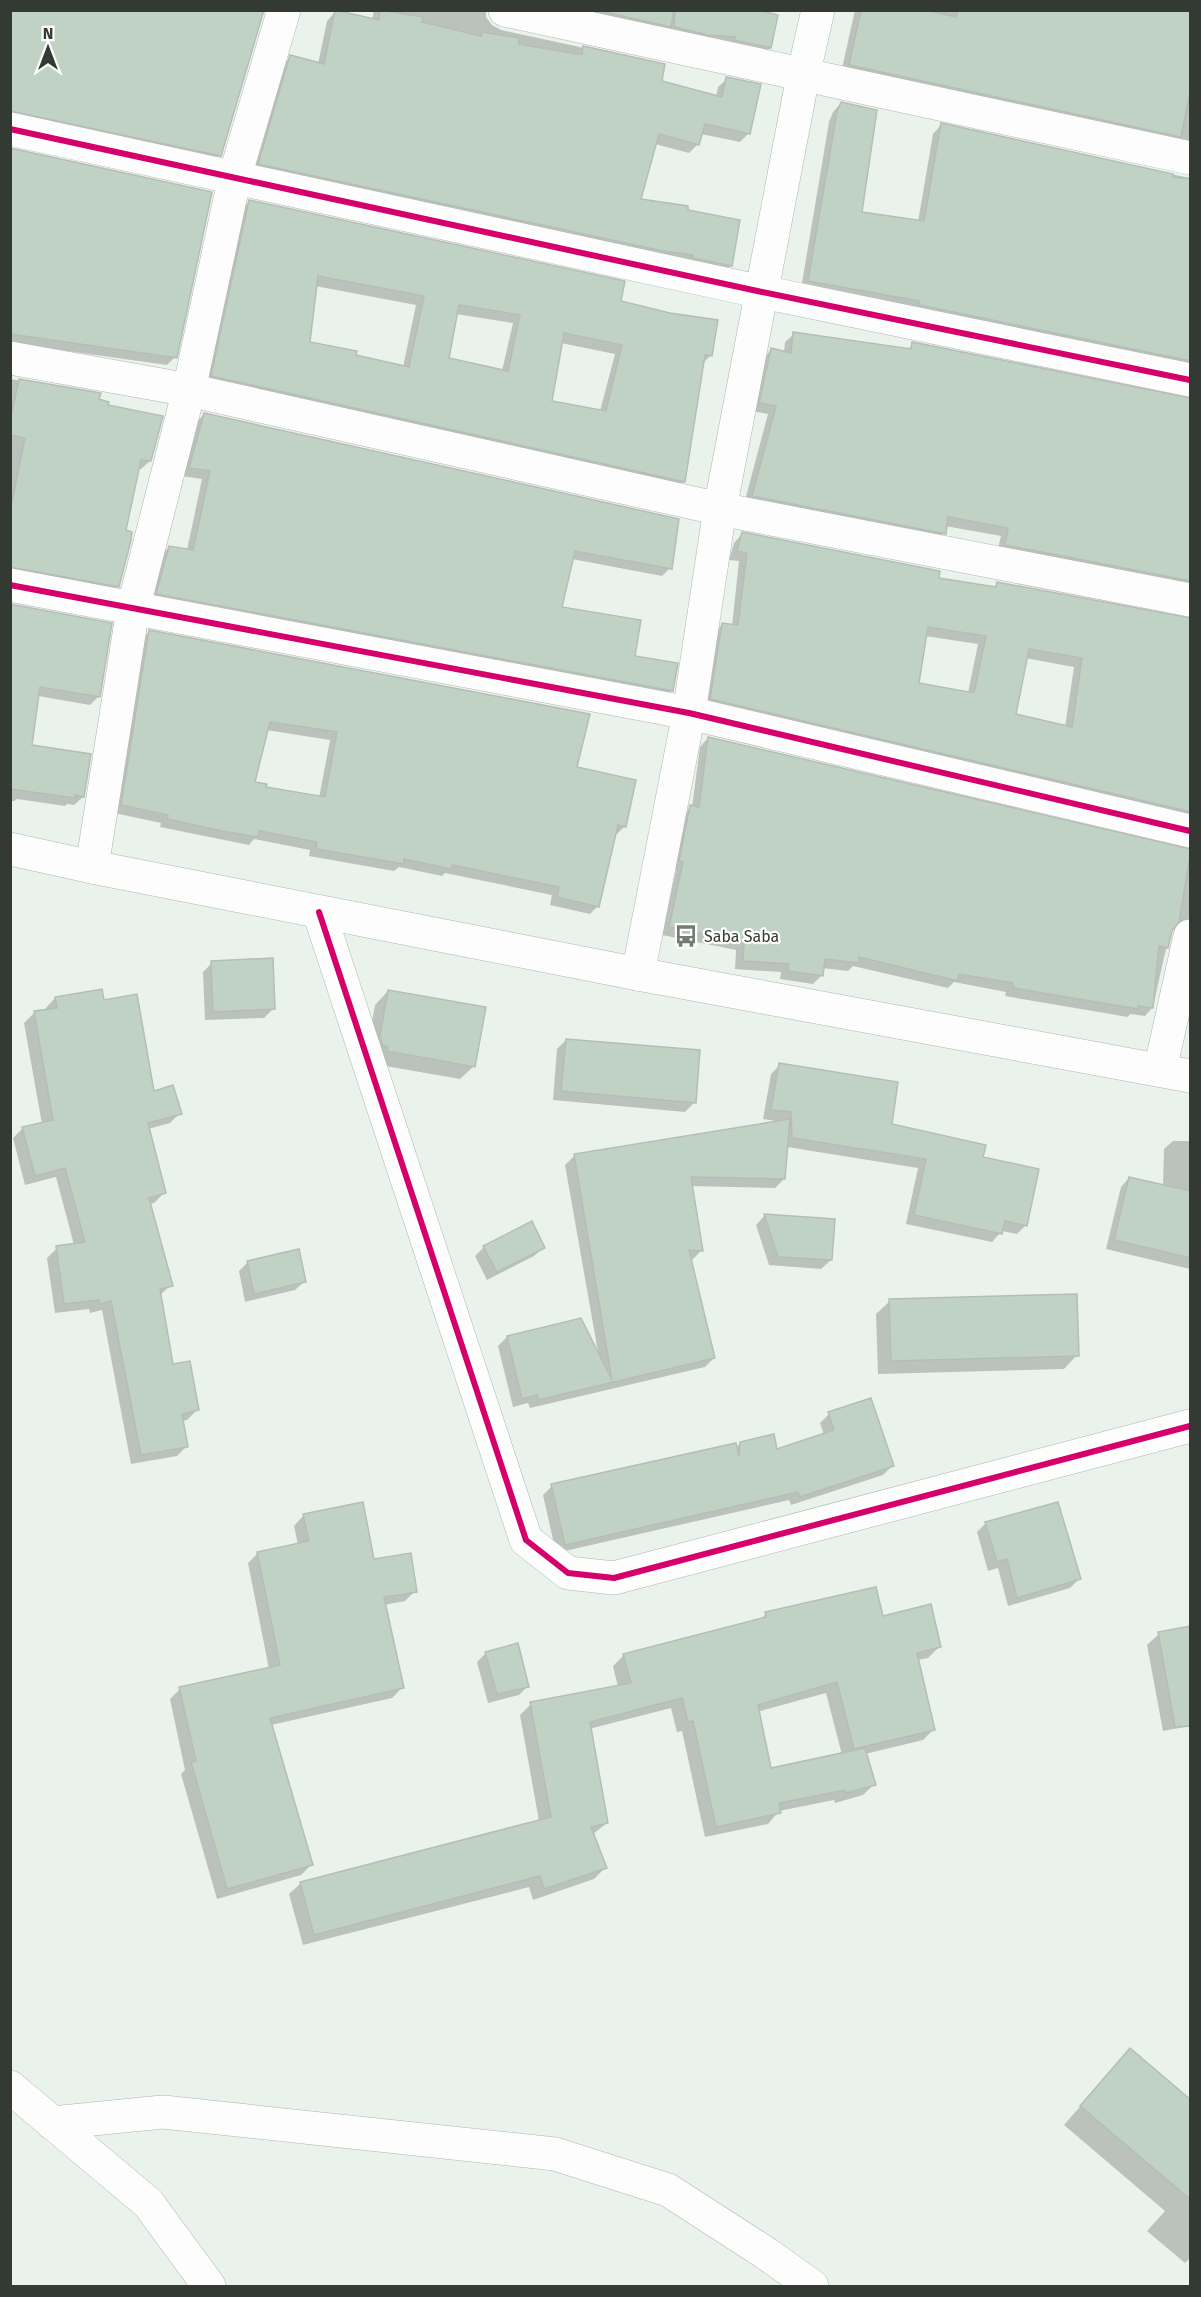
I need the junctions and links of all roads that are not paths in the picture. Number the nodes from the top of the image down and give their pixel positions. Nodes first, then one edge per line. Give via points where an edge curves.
1 (284, 10) edge
2 (505, 10) edge
3 (818, 10) edge
4 (803, 76) junction
5 (10, 129) edge
6 (1191, 158) edge
7 (235, 176) junction
8 (762, 292) junction
9 (10, 358) edge
10 (1191, 380) edge
11 (189, 390) junction
12 (720, 509) junction
13 (10, 585) edge
14 (1191, 600) edge
15 (134, 609) junction
16 (689, 713) junction
17 (1191, 831) edge
18 (10, 849) edge
19 (92, 867) junction
20 (319, 912) junction
21 (1191, 936) edge
22 (638, 975) junction
23 (1175, 1073) edge
24 (1191, 1426) edge
25 (10, 2087) edge
26 (52, 2123) junction
27 (209, 2286) edge
28 (812, 2286) edge

1 - 7 street
2 - 4 street
3 - 4 street
4 - 6 street
4 - 8 street
5 - 7 street
7 - 8 street
7 - 11 street
8 - 10 street
8 - 12 street
9 - 11 street
11 - 12 street
11 - 15 street
12 - 14 street
12 - 16 street
13 - 15 street
15 - 16 street
15 - 19 street
16 - 17 street
16 - 22 street
18 - 19 street
19 - 20 street
20 - 22 street
20 - 24 street via 526,1540 568,1573 614,1578
21 - 23 street
22 - 23 street
25 - 26 street
26 - 27 street via 148,2203
26 - 28 street via 164,2112 555,2154 668,2190

